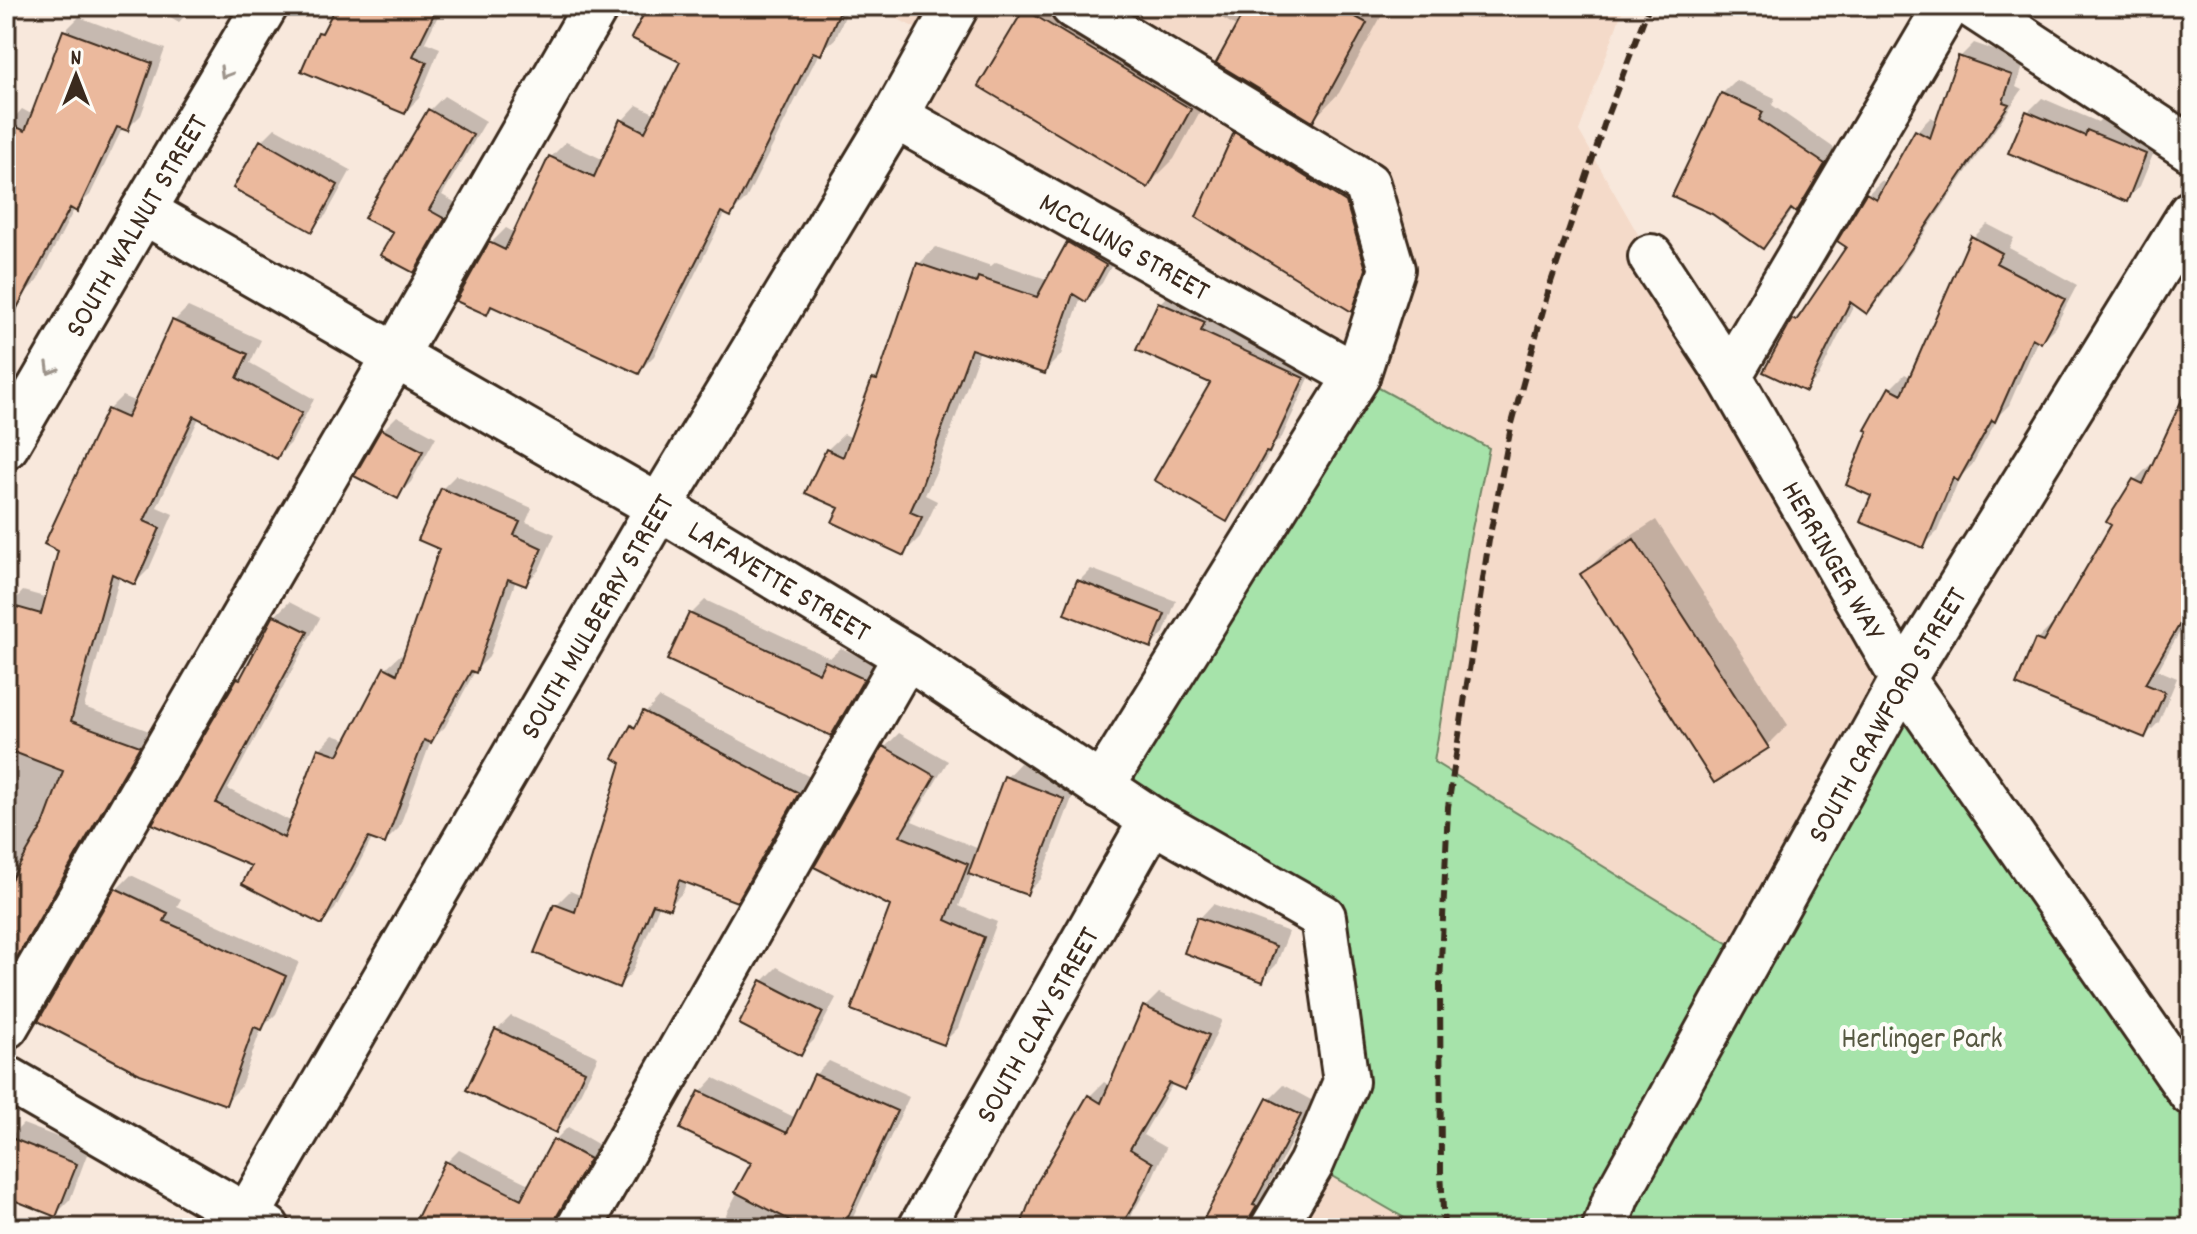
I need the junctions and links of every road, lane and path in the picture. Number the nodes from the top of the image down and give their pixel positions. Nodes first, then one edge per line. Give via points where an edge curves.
1 (265, 6) edge
2 (596, 6) edge
3 (956, 6) edge
4 (1073, 6) edge
5 (1947, 6) edge
6 (1973, 6) edge
7 (895, 116) junction
8 (2191, 149) edge
9 (143, 211) junction
10 (2191, 213) edge
11 (1651, 257) dead end
12 (395, 356) junction
13 (1357, 376) junction
14 (1729, 376) junction
15 (6, 446) edge
16 (659, 507) junction
17 (906, 656) junction
18 (1903, 679) junction
19 (1101, 787) junction
20 (1152, 820) junction
21 (6, 1026) edge
22 (6, 1078) edge
23 (2191, 1093) edge
24 (251, 1224) edge
25 (579, 1228) edge
26 (921, 1228) edge
27 (1273, 1228) edge
28 (1605, 1228) edge

1 -> 9 street, SOUTH WALNUT STREET
2 - 12 street
3 - 7 street, SOUTH MULBERRY STREET
4 - 13 street via 1367,184 1392,269
5 - 14 street
6 - 8 street
7 - 13 street, MCCLUNG STREET
7 - 16 street, SOUTH MULBERRY STREET
9 - 12 street, LAFAYETTE STREET
9 -> 15 street, SOUTH WALNUT STREET
10 - 18 street, SOUTH CRAWFORD STREET
11 - 14 street, HERRINGER WAY
12 - 16 street, LAFAYETTE STREET
12 - 21 street
13 - 19 street
14 - 18 street, HERRINGER WAY
16 - 17 street, LAFAYETTE STREET
16 - 24 street, SOUTH MULBERRY STREET
17 - 19 street, LAFAYETTE STREET
17 - 25 street
18 - 23 street, HERRINGER WAY
18 - 28 street, SOUTH CRAWFORD STREET via 1624,1181
19 - 20 street, LAFAYETTE STREET
20 - 26 street, SOUTH CLAY STREET
20 - 27 street, LAFAYETTE STREET via 1323,917 1346,1082 1311,1164
22 - 24 street

